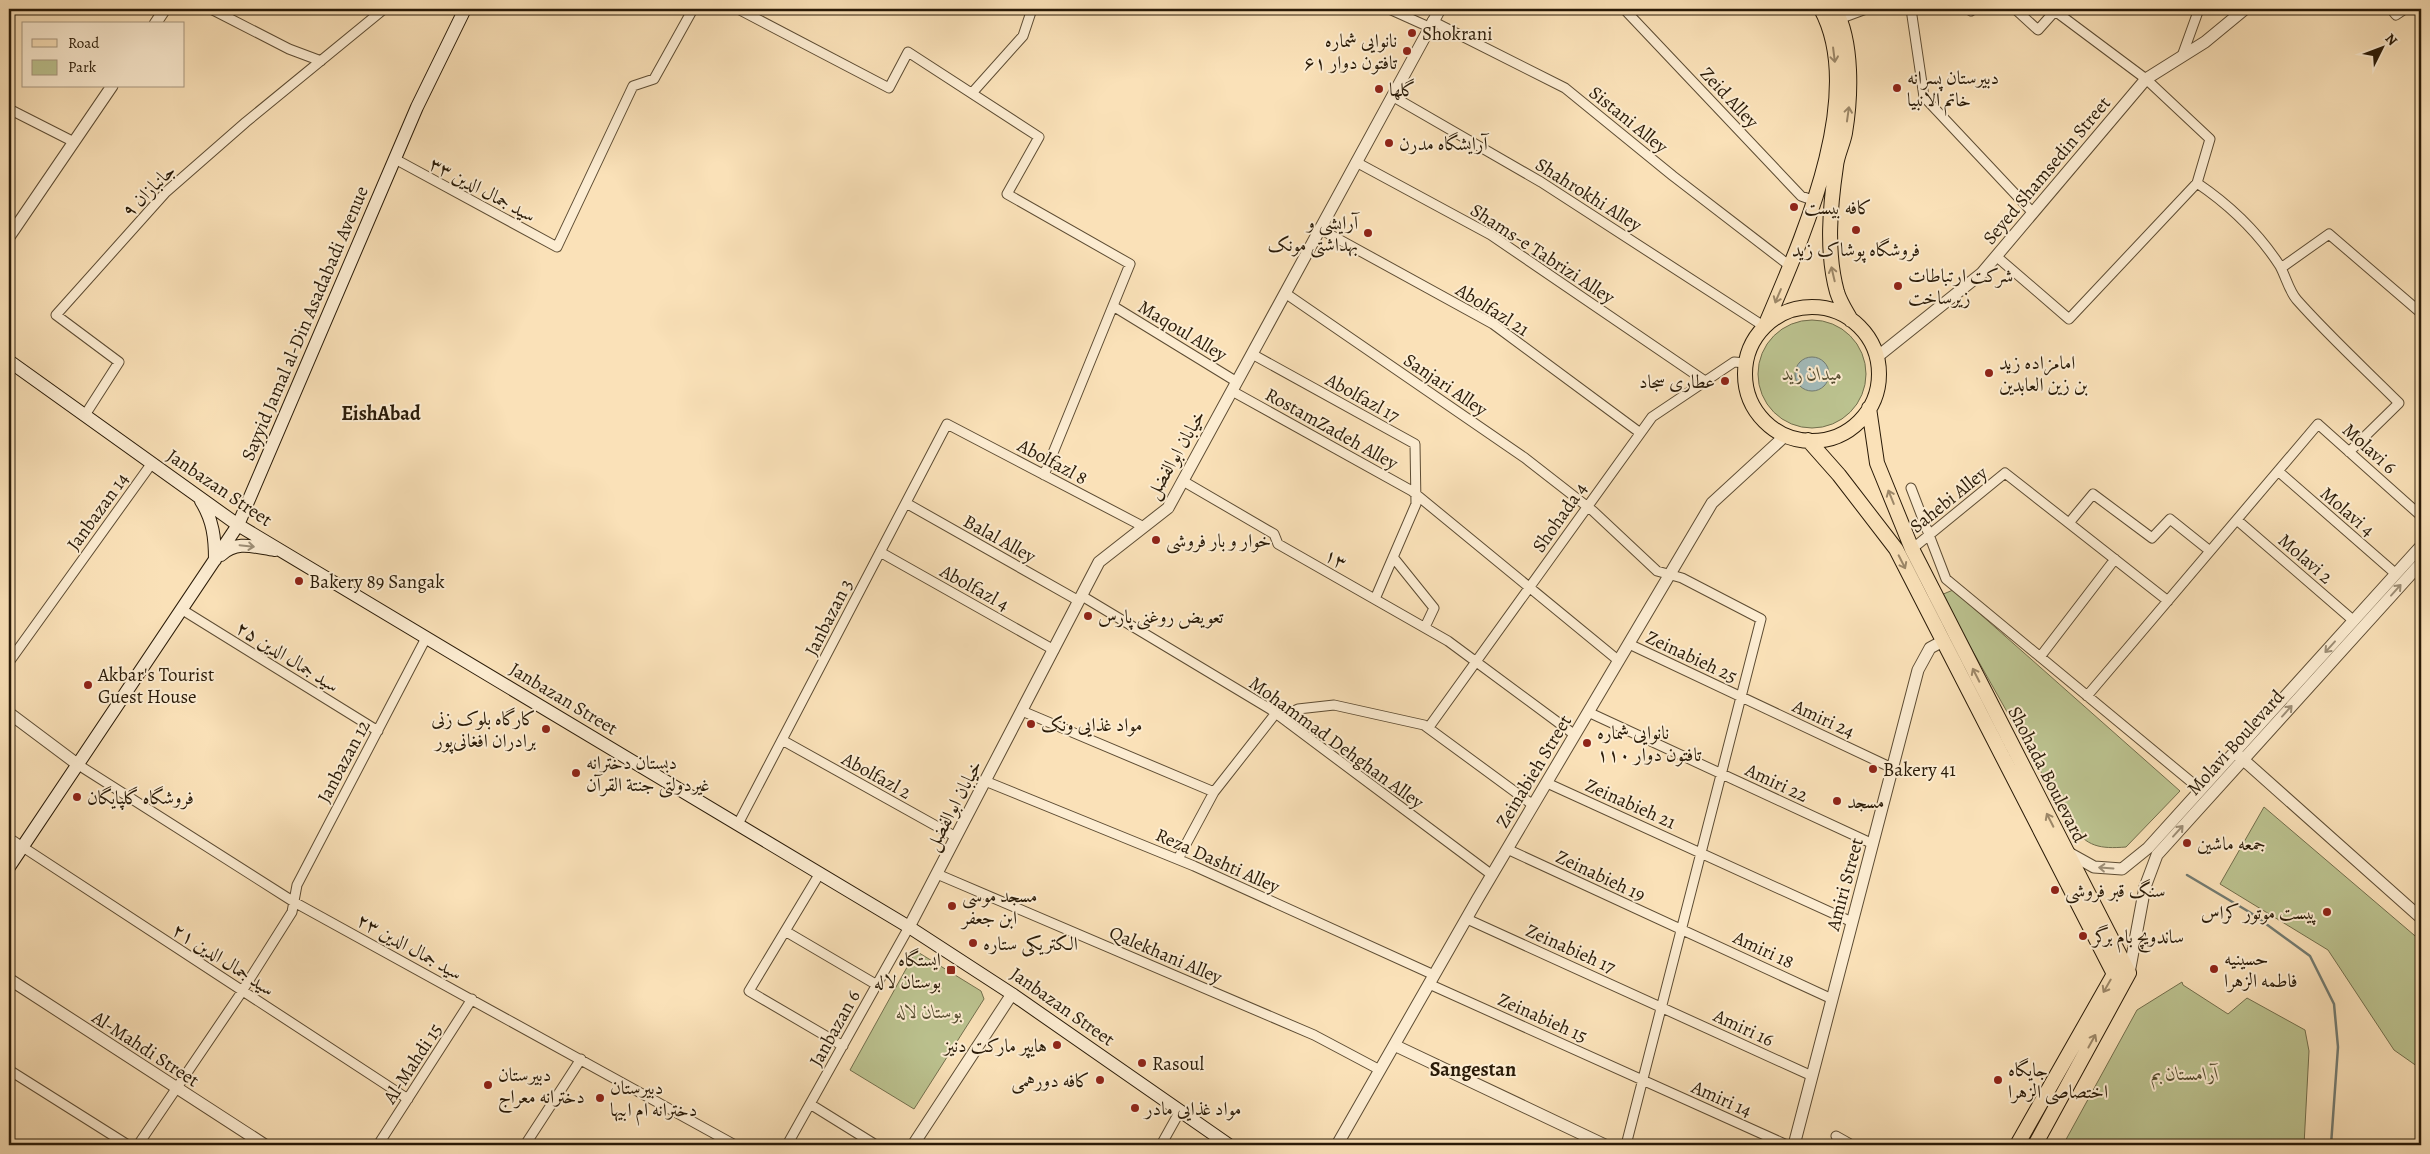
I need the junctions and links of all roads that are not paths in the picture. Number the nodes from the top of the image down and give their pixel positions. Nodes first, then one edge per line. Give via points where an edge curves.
1 (165, 9) edge
2 (212, 9) edge
3 (384, 9) edge
4 (464, 9) edge
5 (693, 9) edge
6 (738, 9) edge
7 (1032, 9) edge
8 (1389, 9) edge
9 (1440, 9) edge
10 (1624, 9) edge
11 (1821, 9) edge
12 (1866, 9) edge
13 (1911, 9) edge
14 (1970, 9) edge
15 (1974, 9) edge
16 (2015, 9) edge
17 (2199, 9) edge
18 (2245, 9) edge
19 (2404, 9) edge
20 (2393, 12) edge
21 (1837, 14) edge
22 (156, 22) edge
23 (1431, 24) junction
24 (2182, 56) junction
25 (321, 61) junction
26 (2146, 79) junction
27 (111, 88) edge
28 (972, 93) junction
29 (1392, 96) junction
30 (9, 109) edge
31 (74, 142) junction
32 (395, 159) junction
33 (1356, 162) junction
34 (2197, 183) junction
35 (1815, 201) junction
36 (2033, 213) junction
37 (1320, 229) junction
38 (9, 237) edge
39 (1996, 256) junction
40 (1790, 266) junction
41 (2281, 268) junction
42 (1285, 293) junction
43 (1113, 306) junction
44 (2421, 312) edge
45 (1851, 320) junction
46 (1765, 327) junction
47 (1252, 354) junction
48 (1876, 357) junction
49 (9, 360) edge
50 (1746, 363) junction
51 (1705, 381) junction
52 (1234, 387) junction
53 (1870, 408) junction
54 (85, 415) junction
55 (947, 424) joint
56 (1639, 432) junction
57 (1786, 435) junction
58 (1808, 440) junction
59 (2349, 452) junction
60 (152, 463) junction
61 (2278, 472) junction
62 (1044, 475) junction
63 (1183, 481) junction
64 (1911, 488) dead end
65 (1416, 495) junction
66 (198, 496) junction
67 (906, 503) junction
68 (1586, 507) junction
69 (2421, 516) edge
70 (2237, 520) junction
71 (2069, 523) junction
72 (238, 525) junction
73 (1144, 527) junction
74 (1929, 535) junction
75 (2421, 546) edge
76 (1912, 549) junction
77 (2210, 551) junction
78 (283, 552) junction
79 (880, 552) junction
80 (1393, 557) junction
81 (2115, 559) junction
82 (215, 560) junction
83 (2421, 563) edge
84 (2396, 574) junction
85 (1670, 575) junction
86 (1946, 579) junction
87 (1528, 588) junction
88 (1932, 590) junction
89 (1081, 598) junction
90 (1375, 599) junction
91 (2168, 601) junction
92 (181, 609) junction
93 (2354, 621) junction
94 (1424, 627) junction
95 (426, 638) junction
96 (1943, 641) junction
97 (1629, 644) junction
98 (1054, 650) junction
99 (2040, 657) junction
100 (1476, 661) junction
101 (1618, 661) junction
102 (9, 662) edge
103 (2087, 696) junction
104 (1741, 697) junction
105 (1022, 711) junction
106 (1588, 712) junction
107 (9, 713) edge
108 (1278, 715) junction
109 (1429, 727) junction
110 (378, 731) junction
111 (1575, 735) junction
112 (782, 740) junction
113 (2007, 750) junction
114 (2239, 756) junction
115 (77, 764) junction
116 (1892, 768) junction
117 (1721, 774) junction
118 (985, 781) junction
119 (1547, 782) junction
120 (2201, 790) junction
121 (1214, 792) junction
122 (1533, 805) junction
123 (738, 824) junction
124 (9, 838) edge
125 (956, 838) junction
126 (1873, 844) junction
127 (22, 846) junction
128 (1507, 849) junction
129 (2067, 852) junction
130 (2153, 852) junction
131 (1701, 853) junction
132 (1178, 859) junction
133 (9, 867) edge
134 (820, 873) junction
135 (937, 874) junction
136 (1492, 875) junction
137 (294, 902) junction
138 (1466, 918) junction
139 (2421, 918) edge
140 (1852, 922) junction
141 (909, 927) junction
142 (1682, 929) junction
143 (785, 931) junction
144 (2129, 973) junction
145 (9, 979) edge
146 (1432, 979) junction
147 (877, 985) junction
148 (242, 990) junction
149 (1012, 994) junction
150 (1832, 998) junction
151 (472, 999) junction
152 (1662, 1007) junction
153 (843, 1046) junction
154 (1394, 1046) junction
155 (581, 1059) junction
156 (9, 1070) edge
157 (1380, 1070) junction
158 (1812, 1076) junction
159 (1643, 1080) junction
160 (176, 1088) junction
161 (408, 1099) junction
162 (810, 1104) junction
163 (1180, 1111) junction
164 (1836, 1136) dead end
165 (128, 1145) edge
166 (138, 1145) edge
167 (265, 1145) edge
168 (378, 1145) edge
169 (525, 1145) edge
170 (735, 1145) edge
171 (787, 1145) edge
172 (876, 1145) edge
173 (913, 1145) edge
174 (1161, 1145) edge
175 (1229, 1145) edge
176 (1337, 1145) edge
177 (1605, 1145) edge
178 (1626, 1145) edge
179 (1787, 1145) edge
180 (1794, 1145) edge
181 (1852, 1145) edge
182 (2017, 1145) edge
183 (2035, 1145) edge

1 - 22 street
2 - 25 street via 290,49
3 - 25 street, جانبازان ۹
4 - 32 main road, Sayyid Jamal al-Din Asadabadi Avenue
5 - 32 street, سید جمال الدین ۳۳ via 654,79 634,86 557,247
6 - 28 street via 889,88 908,52
7 - 28 street via 1024,36
8 - 23 street, Sistani Alley
9 - 23 street, خیابان ابوالفضل
10 - 35 street, Zeid Alley via 1801,196
11 -> 35 main road via 1833,45 1837,74 1832,132
12 - 21 street
13 - 36 street via 1924,97
14 - 15 street
16 - 26 street via 2038,30 2055,11
17 - 24 street
18 - 24 street, Seyed Shamsedin Street via 2205,42
19 - 20 street
45 -> 21 main road via 1838,294 1831,267 1836,165 1849,104 1849,69
23 - 29 street, خیابان ابوالفضل
23 - 40 street, Sistani Alley via 1565,88
24 - 26 street, Seyed Shamsedin Street
25 - 54 street, جانبازان ۹ via 166,192 56,315 119,362
26 - 34 street via 2210,139
26 - 36 street, Seyed Shamsedin Street
27 - 31 street
28 - 43 street via 1039,137 1007,194 1130,264
29 - 33 street, خیابان ابوالفضل
29 - 46 street, Shahrokhi Alley via 1541,182
30 - 31 street
31 - 38 street
32 - 72 main road, Sayyid Jamal al-Din Asadabadi Avenue
33 - 37 street, خیابان ابوالفضل
33 - 51 street, Shams-e Tabrizi Alley via 1491,235
34 - 39 street via 2069,319
34 - 41 street via 2244,220
35 - 40 main road
36 - 39 street, Seyed Shamsedin Street
37 - 42 street, خیابان ابوالفضل
37 - 56 street, Abolfazl 21 via 1493,324
39 - 48 street, Seyed Shamsedin Street via 1982,273
40 -> 46 main road
41 - 44 street via 2330,234
41 - 59 street via 2296,298 2399,403
42 - 47 street, خیابان ابوالفضل
42 - 68 street, Sanjari Alley via 1525,458
43 - 52 street, Maqoul Alley
43 - 62 street
45 - 46 main road via 1830,310 1807,307 1784,313
45 - 48 main road via 1867,336
46 - 50 main road via 1753,342
47 - 52 street, خیابان ابوالفضل
47 - 65 street, Abolfazl 17 via 1415,444
48 - 53 main road via 1878,387
49 - 54 main road, Janbazan Street
50 - 51 street, Shohada 4 via 1734,362
50 - 57 main road via 1747,387 1754,407 1768,424
51 - 56 street, Shohada 4 via 1652,417
52 - 63 street, خیابان ابوالفضل
52 - 65 street, RostamZadeh Alley
53 - 58 main road via 1854,426 1840,434
76 -> 53 main road, Shohada Boulevard via 1877,463
54 - 60 main road, Janbazan Street
55 - 62 street, Abolfazl 8
55 - 67 street, Janbazan 3
56 - 68 street, Shohada 4
57 - 58 main road
57 - 85 street, Zeinabieh Street via 1712,503
58 -> 96 main road, Shohada Boulevard via 1896,549
59 - 61 street, Molavi 6 via 2318,424
59 - 69 street, Molavi 6
60 - 66 main road, Janbazan Street
60 - 102 street, Janbazan 14
61 - 70 street
61 - 84 street, Molavi 4
62 - 73 street, Abolfazl 8
63 - 73 street, خیابان ابوالفضل via 1168,508
63 - 90 street, ۱۳ via 1274,534 1278,544
64 - 74 street
65 - 80 street via 1416,504
65 - 87 street, RostamZadeh Alley
66 - 72 main road, Janbazan Street
66 - 82 main road via 208,512 215,535
67 - 79 street, Janbazan 3
67 - 89 street, Balal Alley
68 - 85 street, Sanjari Alley via 1657,571
68 - 87 street, Shohada 4
70 - 77 street
70 - 93 street, Molavi 2
71 - 74 street, Sahebi Alley via 2005,473
71 - 77 street via 2093,494 2152,538 2170,519
71 - 81 street
72 - 78 main road, Janbazan Street
72 - 82 main road, Sayyid Jamal al-Din Asadabadi Avenue
73 - 89 street, خیابان ابوالفضل via 1100,562
74 - 76 street, Sahebi Alley
74 - 86 street
75 - 84 street, Molavi Boulevard
76 - 88 main road, Shohada Boulevard
77 - 91 street
82 -> 78 main road via 241,544
78 - 95 main road, Janbazan Street
79 - 98 street, Abolfazl 4
79 - 112 street, Janbazan 3
80 - 90 street
80 - 94 street via 1434,608
81 - 91 street
81 - 99 street
82 - 92 main road, Sayyid Jamal al-Din Asadabadi Avenue
114 -> 83 street, Molavi Boulevard
84 - 93 street, Molavi Boulevard
85 - 97 street, Zeinabieh Street
85 - 104 street, Sanjari Alley via 1682,578 1761,619
86 - 88 street
86 - 99 street
87 - 100 street, Shohada 4
87 - 101 street, RostamZadeh Alley
113 -> 88 main road, Shohada Boulevard
89 - 98 street, خیابان ابوالفضل
89 - 108 street, Mohammad Dehghan Alley
90 - 94 street, ۱۳
91 - 103 street
92 - 110 street, سید جمال الدین ۲۵
92 - 115 main road, Sayyid Jamal al-Din Asadabadi Avenue
93 -> 114 street, Molavi Boulevard
94 - 100 street, ۱۳
95 - 110 street, Janbazan 12
95 - 123 main road, Janbazan Street
96 - 113 main road, Shohada Boulevard
96 - 116 street, Amiri Street via 1930,648 1918,670
97 - 101 street, Zeinabieh Street
97 - 104 street, Zeinabieh 25
98 - 105 street, خیابان ابوالفضل
99 - 103 street
100 - 109 street, Shohada 4
100 - 111 street, ۱۳
101 - 106 street, Zeinabieh Street
103 - 120 street
104 - 116 street, Amiri 24
104 - 117 street
105 - 118 street, خیابان ابوالفضل
105 - 121 street
106 - 111 street, Zeinabieh Street
106 - 117 street, Amiri 22
107 - 115 street
108 - 109 street via 1334,705
108 - 121 street
108 - 136 street, Mohammad Dehghan Alley
109 - 122 street
110 - 137 street, Janbazan 12 via 297,885
111 - 119 street, Zeinabieh Street
112 - 123 street, Janbazan 3
112 - 125 street, Abolfazl 2
129 -> 113 main road, Shohada Boulevard
113 -> 182 main road, Shohada Boulevard via 2114,974
114 - 120 street, Molavi Boulevard
130 -> 114 street, Molavi Boulevard
114 - 139 street
115 - 127 main road, Sayyid Jamal al-Din Asadabadi Avenue
115 - 137 street, سید جمال الدین ۲۳
116 - 126 street, Amiri Street
117 - 126 street, Amiri 22
117 - 131 street
118 - 125 street, خیابان ابوالفضل
118 - 132 street, Reza Dashti Alley
119 - 122 street, Zeinabieh Street
119 - 131 street, Zeinabieh 21
120 - 130 street, Molavi Boulevard
121 - 132 street
122 - 128 street, Zeinabieh Street
123 - 134 main road, Janbazan Street
124 - 127 street, سید جمال الدین ۲۱
125 - 135 street, خیابان ابوالفضل
126 - 140 street, Amiri Street
127 - 133 main road, Sayyid Jamal al-Din Asadabadi Avenue
127 - 148 street, سید جمال الدین ۲۱
128 - 136 street, Zeinabieh Street
128 - 142 street, Zeinabieh 19
130 -> 129 street, Molavi Boulevard via 2122,869 2094,867
129 - 144 main road, Shohada Boulevard
130 - 144 street, Molavi Boulevard
131 - 140 street, Zeinabieh 21
131 - 142 street
132 - 146 street, Reza Dashti Alley
134 - 141 main road, Janbazan Street
134 - 143 street
135 - 141 street, خیابان ابوالفضل
135 - 157 street, Qalekhani Alley via 1314,1035
136 - 138 street, Zeinabieh Street
137 - 148 street, Janbazan 12 via 292,912
137 - 151 street, سید جمال الدین ۲۳
138 - 146 street, Zeinabieh Street
138 - 152 street, Zeinabieh 17
140 - 150 street, Amiri Street
141 - 147 street, Janbazan 6
141 - 149 main road, Janbazan Street
142 - 150 street, Amiri 18
142 - 152 street
143 - 147 street
143 - 153 street via 749,991
183 -> 144 main road
145 - 160 street, Al-Mahdi Street
146 - 154 street, Zeinabieh Street
146 - 159 street, Zeinabieh 15
147 - 153 street, Janbazan 6
148 - 160 street, Janbazan 12
148 - 161 street, سید جمال الدین ۲۱
149 - 163 main road, Janbazan Street
149 - 173 street
150 - 158 street, Amiri Street
151 - 155 street, سید جمال الدین ۲۳
151 - 161 street, Al-Mahdi 15
152 - 158 street, Amiri 16
152 - 159 street
153 - 162 street, Janbazan 6
154 - 157 street, Zeinabieh Street
154 - 177 street
155 - 169 street
155 - 170 street, سید جمال الدین ۲۳
156 - 165 street
157 - 176 street, Zeinabieh Street
158 - 180 street, Amiri Street
159 - 178 street
159 - 179 street, Amiri 14
160 - 166 street, Janbazan 12
160 - 167 street, Al-Mahdi Street
161 - 168 street, Al-Mahdi 15
162 - 171 street, Janbazan 6
162 - 172 street
163 - 174 street
163 - 175 main road, Janbazan Street
164 - 181 street

